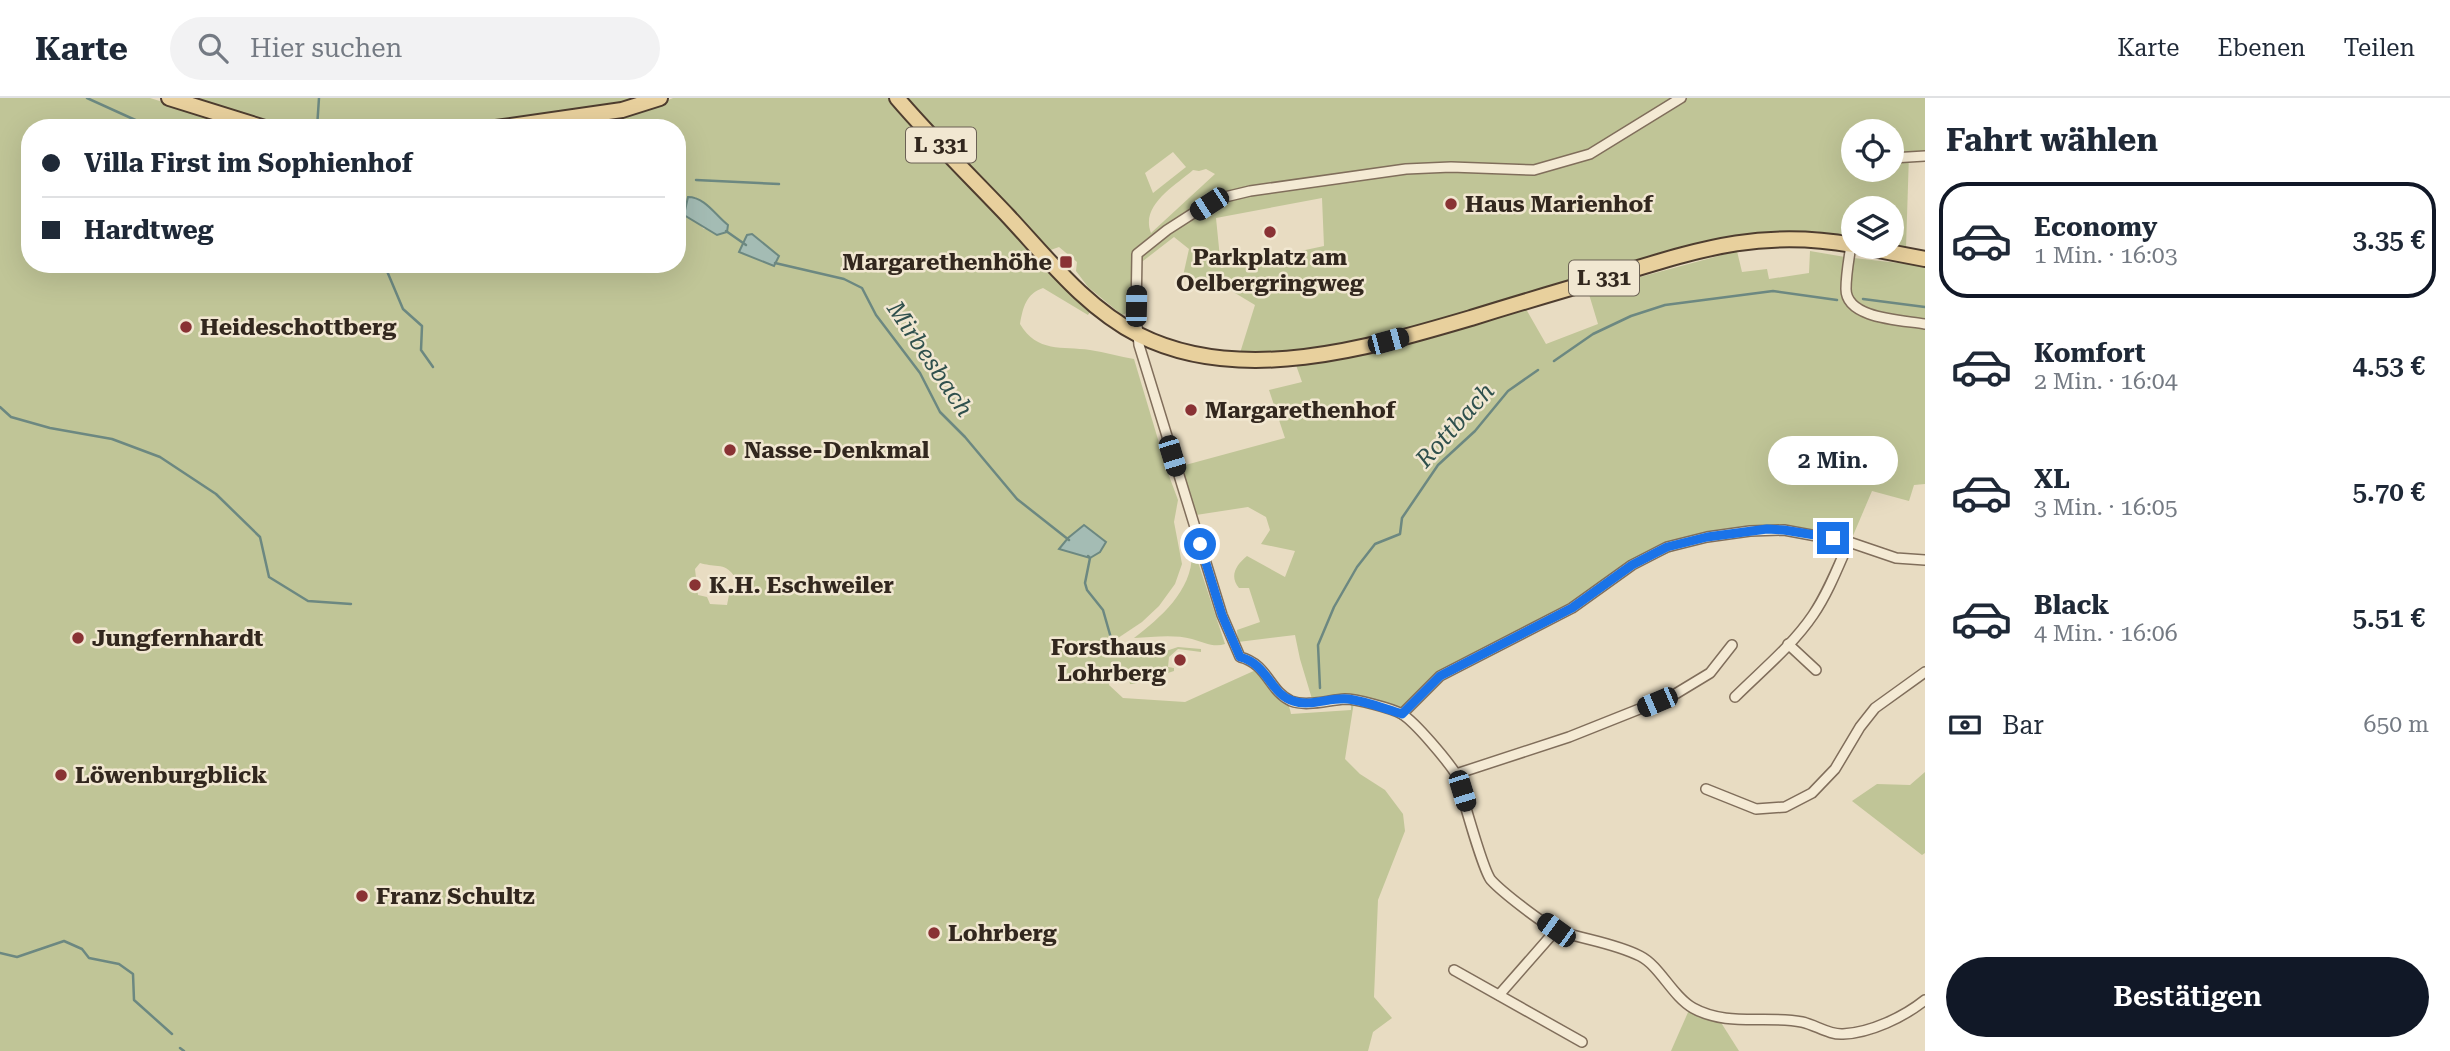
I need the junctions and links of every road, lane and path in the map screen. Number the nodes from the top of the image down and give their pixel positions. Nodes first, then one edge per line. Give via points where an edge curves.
1 (169, 98) edge
2 (660, 98) edge
3 (897, 98) edge
4 (1681, 98) edge
5 (236, 119) edge
6 (559, 119) edge
7 (1925, 156) edge
8 (1904, 157) edge
9 (1841, 244) edge
10 (1904, 255) edge
11 (1853, 259) edge
12 (1925, 259) edge
13 (1925, 324) edge
14 (1137, 334) junction
15 (1849, 542) junction
16 (1925, 560) edge
17 (1788, 644) junction
18 (1732, 645) dead end
19 (1816, 670) dead end
20 (1925, 673) edge
21 (1735, 697) dead end
22 (1402, 714) junction
23 (1456, 774) junction
24 (1706, 789) dead end
25 (1556, 930) junction
26 (1454, 970) dead end
27 (1499, 995) junction
28 (1925, 1000) edge
29 (1582, 1042) dead end

1 - 5 main road
2 - 6 main road via 622,110
3 - 14 main road, L 331 via 1077,289
4 - 14 street via 1590,154 1534,170 1406,169 1225,197 1167,230 1137,254
7 - 8 street
9 - 14 main road, L 331 via 1784,238 1718,245 1411,335 1304,357 1215,357
10 - 12 main road, L 331
11 - 13 street via 1846,291 1851,305 1863,313
14 - 22 street via 1222,615 1240,657 1261,668 1284,697 1295,702 1348,699
15 - 16 street via 1895,558
15 - 17 street via 1826,594
15 - 22 street via 1767,529 1667,547 1632,565 1572,608 1440,676
17 - 19 street
17 - 21 street
18 - 23 street via 1710,673 1672,696 1569,737
20 - 24 street via 1875,708 1835,769 1812,793 1785,807 1756,809
22 - 23 street
23 - 25 street via 1489,877
25 - 27 street
25 - 28 street via 1643,957 1686,1004 1718,1017 1795,1021 1841,1035 1894,1020
26 - 27 street
27 - 29 street

